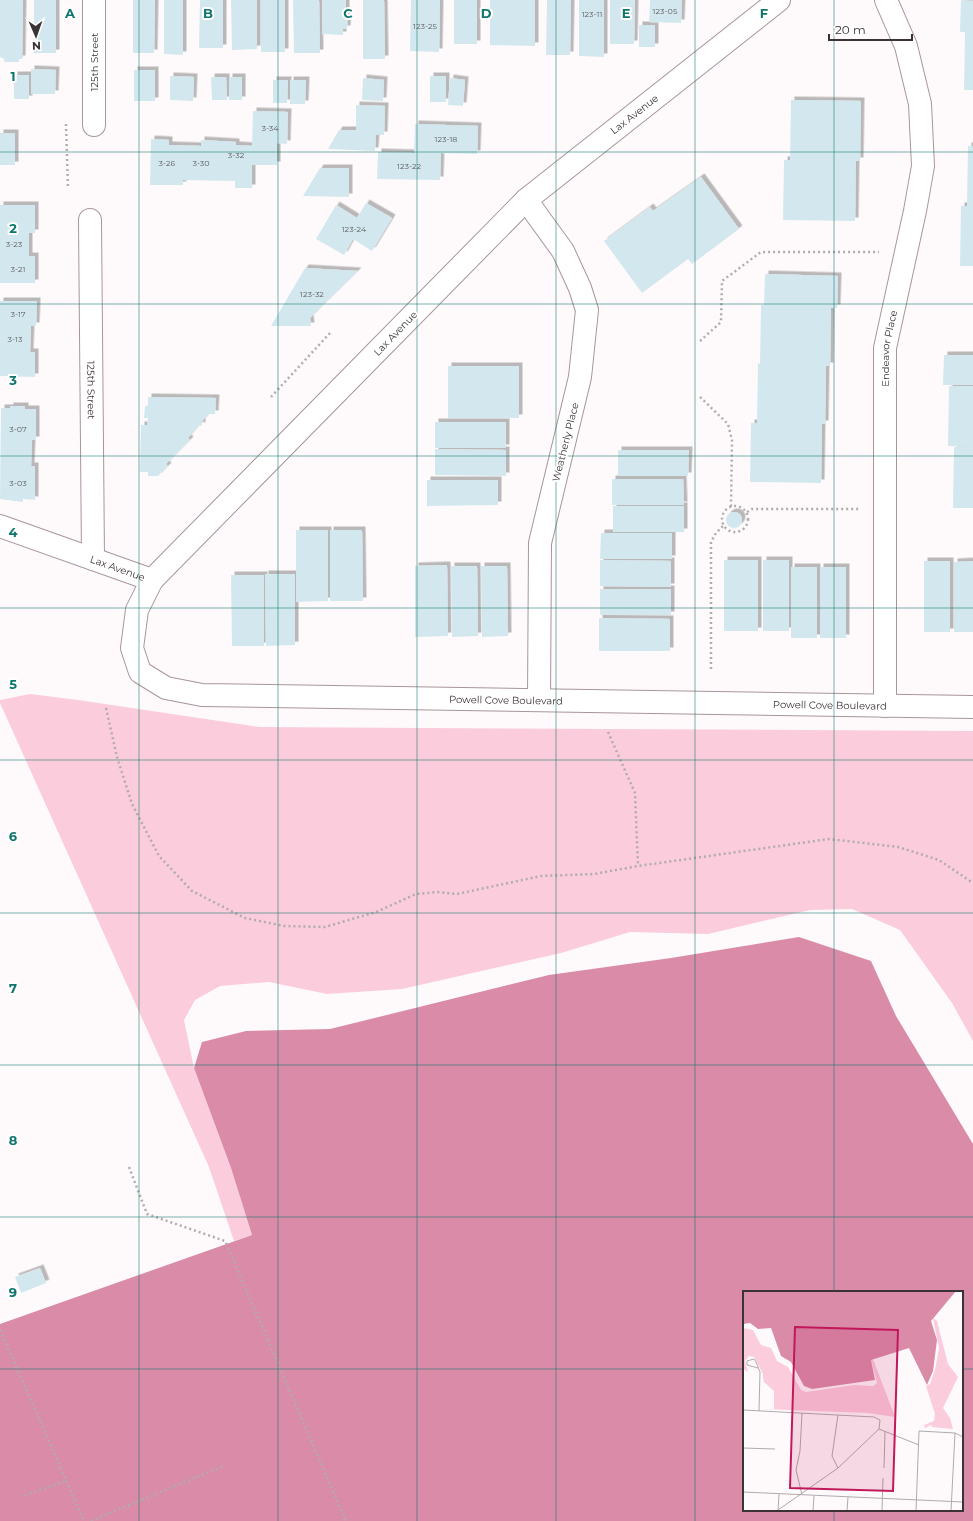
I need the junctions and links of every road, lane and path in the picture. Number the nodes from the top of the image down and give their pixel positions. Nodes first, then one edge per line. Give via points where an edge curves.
1 (94, 0) edge
2 (779, 0) edge
3 (886, 0) edge
4 (66, 124) dead end
5 (94, 125) dead end
6 (68, 188) dead end
7 (526, 200) junction
8 (90, 220) dead end
9 (879, 252) dead end
10 (330, 333) dead end
11 (700, 341) dead end
12 (271, 397) dead end
13 (700, 397) dead end
14 (731, 506) junction
15 (860, 509) dead end
16 (747, 512) junction
17 (0, 526) edge
18 (723, 526) junction
19 (93, 559) junction
20 (152, 580) junction
21 (711, 669) dead end
22 (539, 700) junction
23 (885, 706) junction
24 (106, 708) dead end
25 (973, 708) edge
26 (608, 732) dead end
27 (638, 866) junction
28 (973, 883) edge
29 (129, 1167) dead end
30 (0, 1330) edge
31 (223, 1466) dead end
32 (66, 1481) junction
33 (25, 1495) dead end
34 (84, 1521) edge
35 (91, 1521) edge
36 (346, 1521) edge

1 - 5 street, 125th Street
2 - 7 street, Lax Avenue
3 - 23 street, Endeavor Place via 906,46 920,104 923,166 885,348
4 - 6 path
7 - 20 street, Lax Avenue
7 - 22 street, Weatherly Place via 563,251 587,310 580,377 540,543
8 - 19 street, 125th Street
9 - 11 path via 761,252 722,281 721,322
10 - 12 path
13 - 14 path via 728,424 732,440
14 - 16 path via 743,508
14 - 18 path via 722,515
15 - 16 path
16 - 18 path via 748,524 739,532 727,531
17 - 19 street, Lax Avenue
18 - 21 path via 712,542
19 - 20 street, Lax Avenue
20 - 22 street, Powell Cove Boulevard via 137,610 132,648 140,672 166,688 202,695
22 - 23 street, Powell Cove Boulevard
23 - 25 street, Powell Cove Boulevard
24 - 27 path via 117,757 132,804 159,856 192,892 245,918 284,926 325,926 376,912 416,894 457,894 541,876 594,874
26 - 27 path via 635,793
27 - 28 path via 829,839 898,847 939,860
29 - 36 path via 147,1214 225,1241
30 - 32 path
31 - 35 path
32 - 33 path
32 - 34 path

